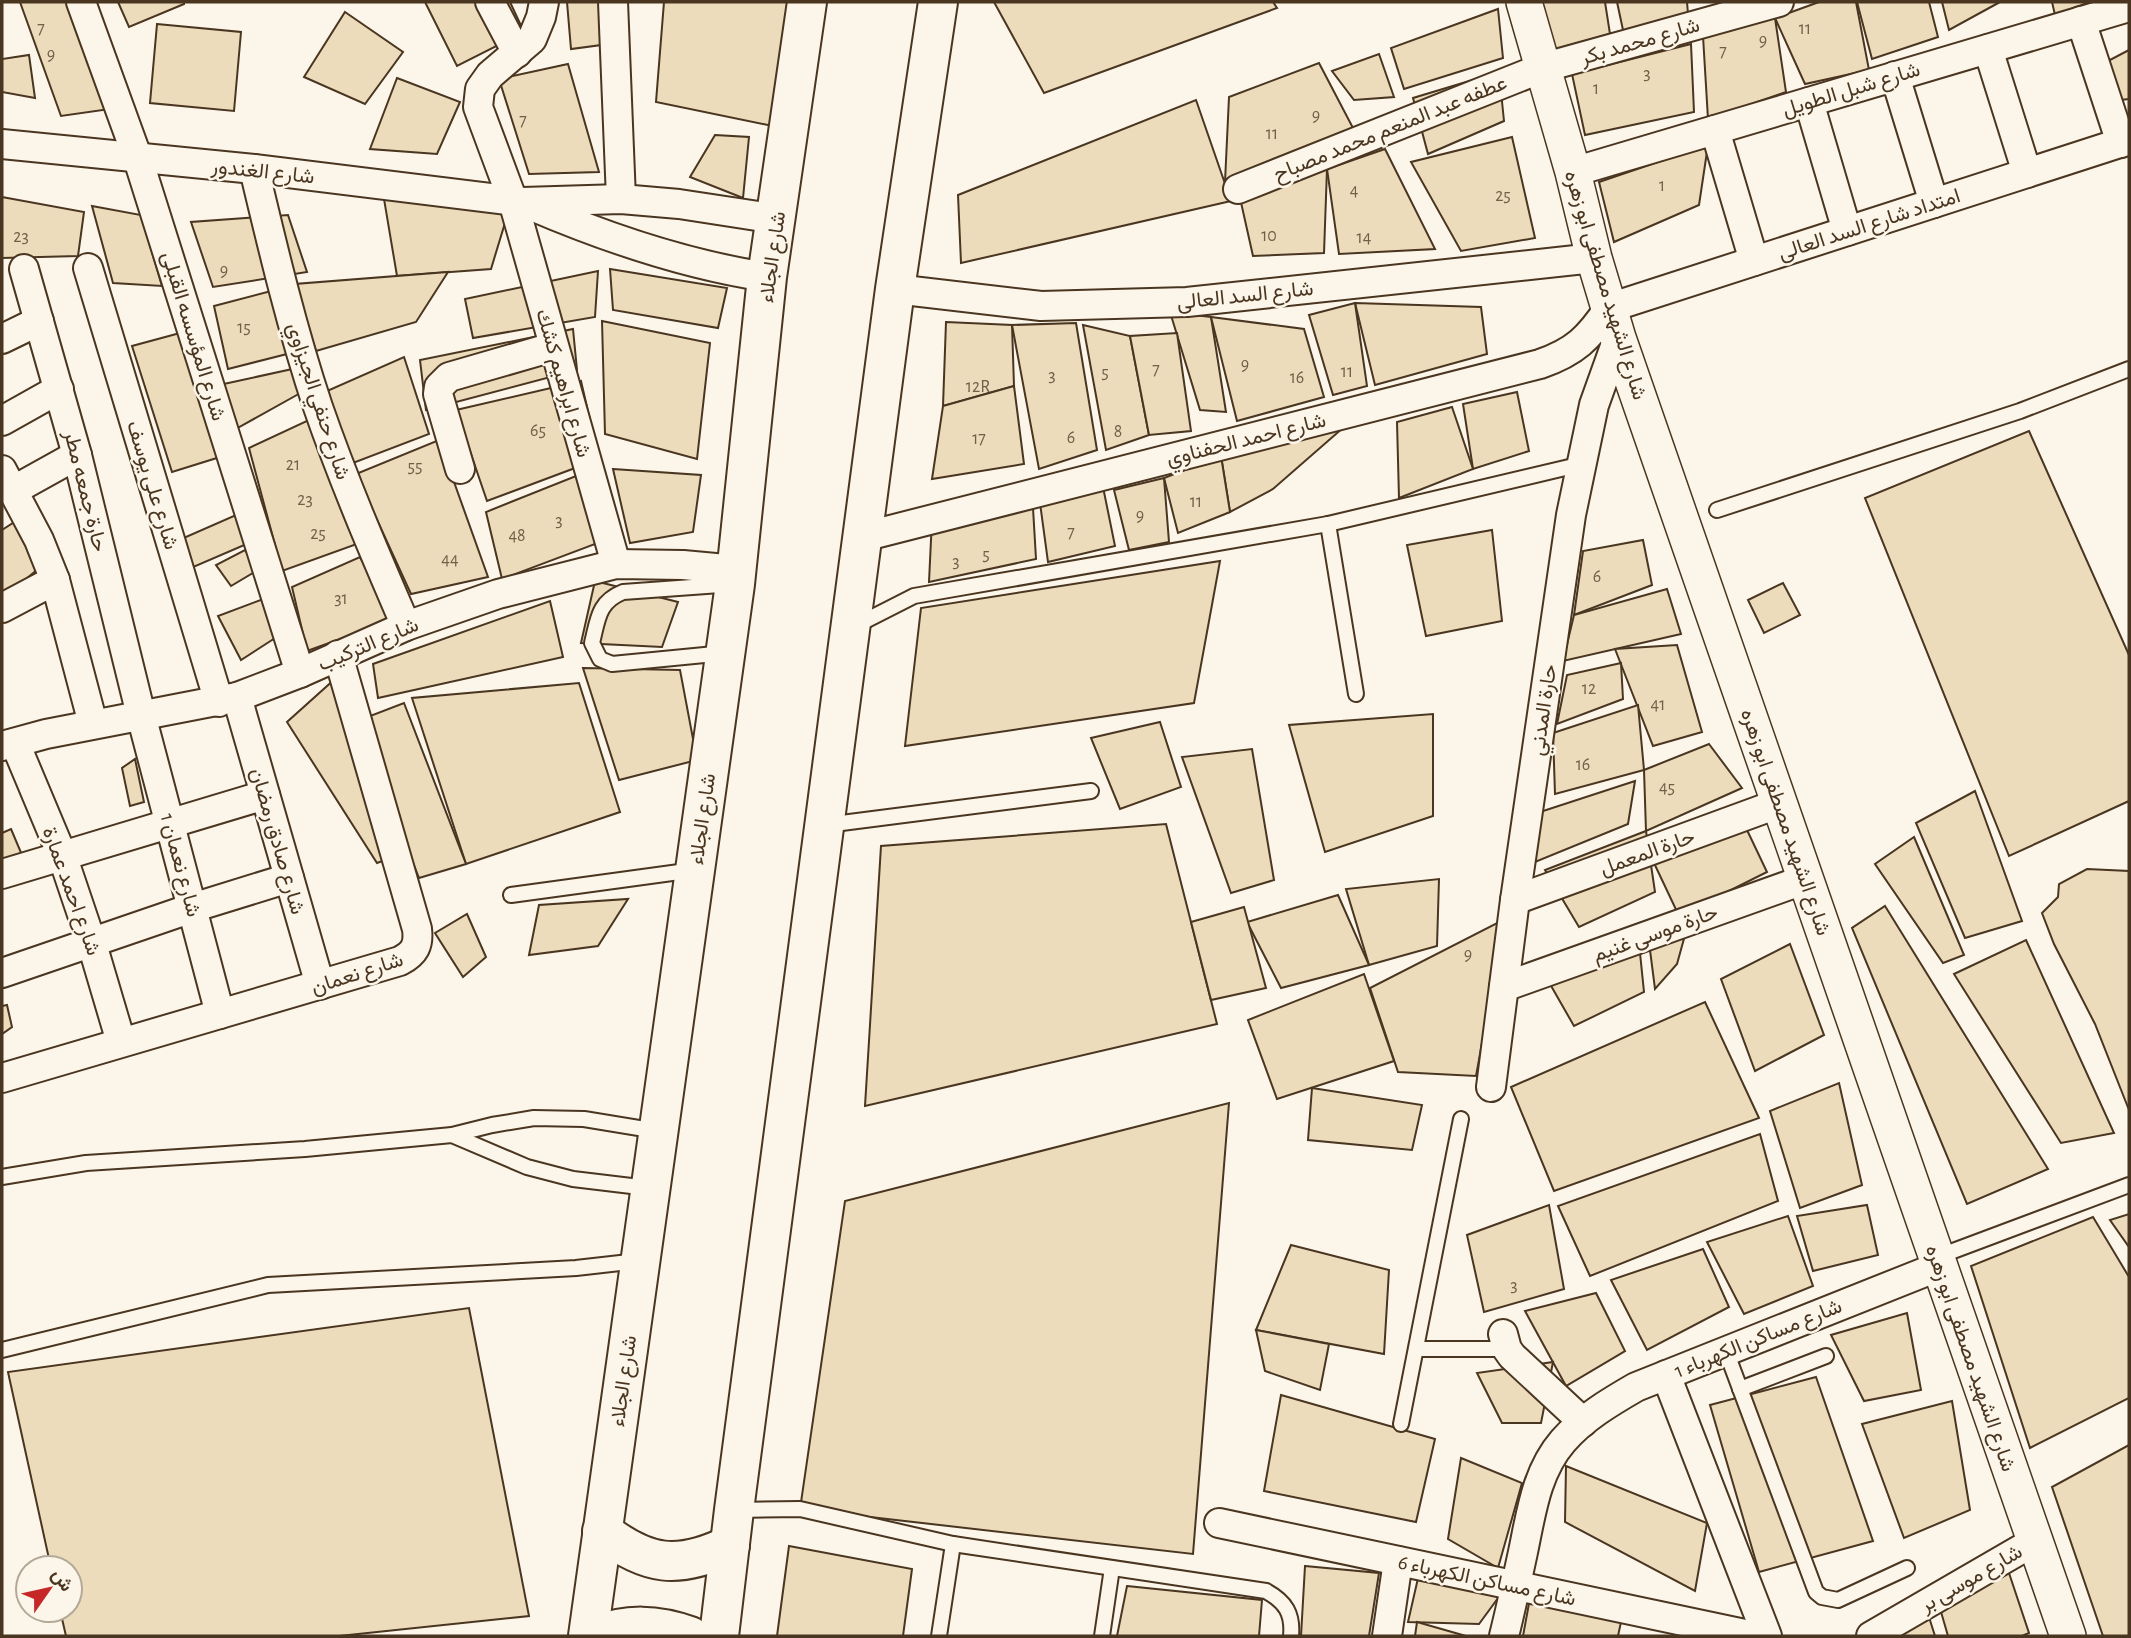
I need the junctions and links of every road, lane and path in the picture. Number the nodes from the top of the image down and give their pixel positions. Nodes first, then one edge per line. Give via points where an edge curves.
1 (81, 2) edge
2 (490, 2) edge
3 (544, 2) edge
4 (613, 2) edge
5 (807, 2) edge
6 (938, 2) edge
7 (1524, 2) edge
8 (1779, 2) edge
9 (2129, 7) edge
10 (2081, 21) junction
11 (1988, 48) junction
12 (517, 53) junction
13 (1542, 68) junction
14 (1895, 76) junction
15 (1809, 102) junction
16 (1715, 130) junction
17 (2125, 142) edge
18 (2, 144) edge
19 (138, 159) junction
20 (254, 169) junction
21 (1573, 172) junction
22 (2027, 173) junction
23 (1238, 189) dead end
24 (621, 200) junction
25 (518, 202) junction
26 (1934, 203) junction
27 (777, 219) junction
28 (1847, 231) junction
29 (1594, 258) junction
30 (1754, 261) junction
31 (88, 268) dead end
32 (24, 269) dead end
33 (767, 276) junction
34 (895, 289) junction
35 (39, 321) junction
36 (1614, 323) junction
37 (2, 339) edge
38 (553, 347) junction
39 (2129, 369) edge
40 (58, 389) junction
41 (2, 421) edge
42 (77, 455) junction
43 (1582, 464) junction
44 (460, 469) dead end
45 (8, 480) edge
46 (1717, 510) dead end
47 (1328, 524) junction
48 (863, 537) junction
49 (615, 564) junction
50 (736, 577) junction
51 (55, 580) junction
52 (2, 608) edge
53 (406, 626) junction
54 (850, 628) junction
55 (725, 653) junction
56 (338, 655) junction
57 (300, 673) junction
58 (1356, 694) dead end
59 (228, 699) junction
60 (141, 715) junction
61 (93, 724) junction
62 (8, 745) edge
63 (1091, 790) dead end
64 (265, 795) junction
65 (1780, 803) junction
66 (170, 823) junction
67 (825, 826) junction
68 (62, 855) junction
69 (695, 869) junction
70 (2, 874) edge
71 (289, 878) junction
72 (1806, 879) junction
73 (511, 895) dead end
74 (1515, 900) junction
75 (192, 908) junction
76 (92, 944) junction
77 (2, 973) edge
78 (320, 985) junction
79 (1504, 987) junction
80 (220, 1014) junction
81 (121, 1042) junction
82 (2, 1078) edge
83 (1491, 1087) dead end
84 (1461, 1119) dead end
85 (658, 1131) junction
86 (452, 1135) junction
87 (2, 1177) edge
88 (2129, 1185) edge
89 (650, 1188) junction
90 (640, 1261) junction
91 (1938, 1261) junction
92 (1505, 1341) joint
93 (1416, 1349) junction
94 (2, 1350) edge
95 (1726, 1351) junction
96 (1826, 1356) dead end
97 (1666, 1375) junction
98 (1740, 1389) junction
99 (1583, 1422) junction
100 (1402, 1423) dead end
101 (1219, 1523) dead end
102 (732, 1527) junction
103 (602, 1531) junction
104 (2035, 1541) junction
105 (953, 1544) junction
106 (1398, 1560) junction
107 (1112, 1568) junction
108 (1907, 1568) dead end
109 (1516, 1586) junction
110 (588, 1636) edge
111 (594, 1636) edge
112 (690, 1636) edge
113 (719, 1636) edge
114 (939, 1636) edge
115 (1102, 1636) edge
116 (1291, 1636) edge
117 (1387, 1636) edge
118 (1504, 1636) edge
119 (1754, 1636) edge
120 (1767, 1636) edge
121 (1871, 1636) edge
122 (2068, 1636) edge

1 - 19 street, شارع المؤسسه القبلى
2 - 12 street
3 - 12 street, شارع ابراهيم كشك via 532,39
4 - 24 street
5 - 27 main road, شارع الجلاء
6 - 34 main road
7 - 13 street, شارع الشهيد مصطفى ابو زهره
8 - 13 street, شارع محمد بكر
9 - 10 street, شارع شبل الطويل
10 - 11 street, شارع شبل الطويل
10 - 17 street
11 - 14 street, شارع شبل الطويل
11 - 22 street
12 - 25 street, شارع ابراهيم كشك via 490,75 480,89 478,107
13 - 21 street, شارع الشهيد مصطفى ابو زهره
13 - 23 street, عطفه عبد المنعم محمد مصباح
14 - 15 street, شارع شبل الطويل
14 - 26 street
15 - 16 street, شارع شبل الطويل
15 - 28 street
16 - 21 street, شارع شبل الطويل
16 - 30 street
17 - 22 street, امتداد شارع السد العالى
18 - 19 street, شارع الغندور
19 - 20 street, شارع الغندور
19 - 57 street, شارع المؤسسه القبلى
20 - 25 street, شارع الغندور
20 - 53 street, شارع حنفي الجيزاوي via 282,289 318,406 360,521
21 - 29 street, شارع الشهيد مصطفى ابو زهره
22 - 26 street, امتداد شارع السد العالى
24 - 25 street, شارع الغندور
24 - 27 street, شارع الغندور
25 - 33 street, شارع الغندور via 673,256
25 - 38 street, شارع ابراهيم كشك
26 - 28 street, امتداد شارع السد العالى
27 - 33 main road, شارع الجلاء
28 - 30 street, امتداد شارع السد العالى
29 - 34 street, شارع السد العالى via 1188,302 1041,306
29 - 36 street, شارع الشهيد مصطفى ابو زهره
30 - 36 street, امتداد شارع السد العالى
31 - 59 street, شارع على يوسف
32 - 35 street, حارة جمعه مطر
33 - 50 main road, شارع الجلاء
34 - 48 main road
35 - 37 street
35 - 40 street, حارة جمعه مطر
36 - 43 street, حارة المدني
36 - 48 street, شارع احمد الحفناوي via 1563,357 1540,364
36 - 65 street, شارع الشهيد مصطفى ابو زهره
38 - 44 street via 443,381 438,394
38 - 49 street, شارع ابراهيم كشك
39 - 46 lane via 2020,411
40 - 41 street
40 - 42 street, حارة جمعه مطر
42 - 45 street
42 - 60 street, حارة جمعه مطر
43 - 47 lane
43 - 74 street, حارة المدني
45 - 51 street
47 - 54 lane via 914,596
47 - 58 lane
48 - 54 main road
49 - 50 street, شارع التركيب via 683,565
49 - 53 street, شارع التركيب via 498,594
50 - 55 main road, شارع الجلاء
50 - 55 lane via 612,596 604,604 592,643 600,659 612,664
51 - 52 street
51 - 61 street
53 - 56 street, شارع التركيب
54 - 67 main road
55 - 69 main road, شارع الجلاء
56 - 57 street, شارع التركيب
56 - 78 street, شارع نعمان via 418,942 412,954 400,961
57 - 59 street, شارع التركيب
59 - 60 street, شارع التركيب
59 - 64 street, شارع صادق رمضان
60 - 61 street, شارع التركيب
60 - 66 street, شارع نعمان 1
61 - 62 street, شارع التركيب
62 - 68 street, شارع احمد عمارة
63 - 67 lane
64 - 66 street
64 - 71 street, شارع صادق رمضان
65 - 72 street, شارع الشهيد مصطفى ابو زهره
65 - 74 street, حارة المعمل
66 - 68 street
66 - 75 street, شارع نعمان 1
67 - 102 main road
68 - 70 street
68 - 76 street, شارع احمد عمارة
69 - 73 lane
69 - 85 main road, شارع الجلاء
71 - 75 street
71 - 78 street, شارع صادق رمضان
72 - 79 street, حارة موسى غنيم
72 - 91 street, شارع الشهيد مصطفى ابو زهره
74 - 79 street, حارة المدني
75 - 76 street
75 - 80 street, شارع نعمان 1
76 - 77 street
76 - 81 street, شارع احمد عمارة
78 - 80 street, شارع نعمان
79 - 83 street, حارة المدني
80 - 81 street, شارع نعمان
81 - 82 street, شارع نعمان
84 - 93 lane
85 - 86 lane via 584,1119 534,1118
85 - 89 main road, شارع الجلاء
86 - 87 lane via 86,1164
86 - 89 lane via 527,1167 573,1179
88 - 91 lane
89 - 90 main road, شارع الجلاء
90 - 94 lane via 268,1285
90 - 103 main road, شارع الجلاء
91 - 95 street, شارع مساكن الكهرباء 1
91 - 104 street, شارع الشهيد مصطفى ابو زهره
92 - 93 lane
92 - 99 street
93 - 100 lane
95 - 97 street, شارع مساكن الكهرباء 1
95 - 98 lane
96 - 98 lane
97 - 99 street, شارع مساكن الكهرباء 1 via 1618,1398
97 - 120 street
98 - 108 lane via 1816,1592 1838,1600
99 - 109 street, شارع مساكن الكهرباء 1 via 1546,1466
101 - 106 street, شارع مساكن الكهرباء 6
102 - 103 main road via 705,1557 678,1562 650,1559 624,1548
102 - 105 lane via 800,1509
102 - 113 main road
103 - 110 main road, شارع الجلاء
104 - 121 street, شارع موسى بر
104 - 122 street, شارع الشهيد مصطفى ابو زهره
105 - 107 lane
105 - 114 lane
106 - 109 street, شارع مساكن الكهرباء 6
106 - 117 street
107 - 115 lane
107 - 116 lane via 1266,1591 1286,1607 1292,1619
109 - 118 street, شارع مساكن الكهرباء 1
109 - 119 street, شارع مساكن الكهرباء 6
111 - 112 main road via 641,1625

